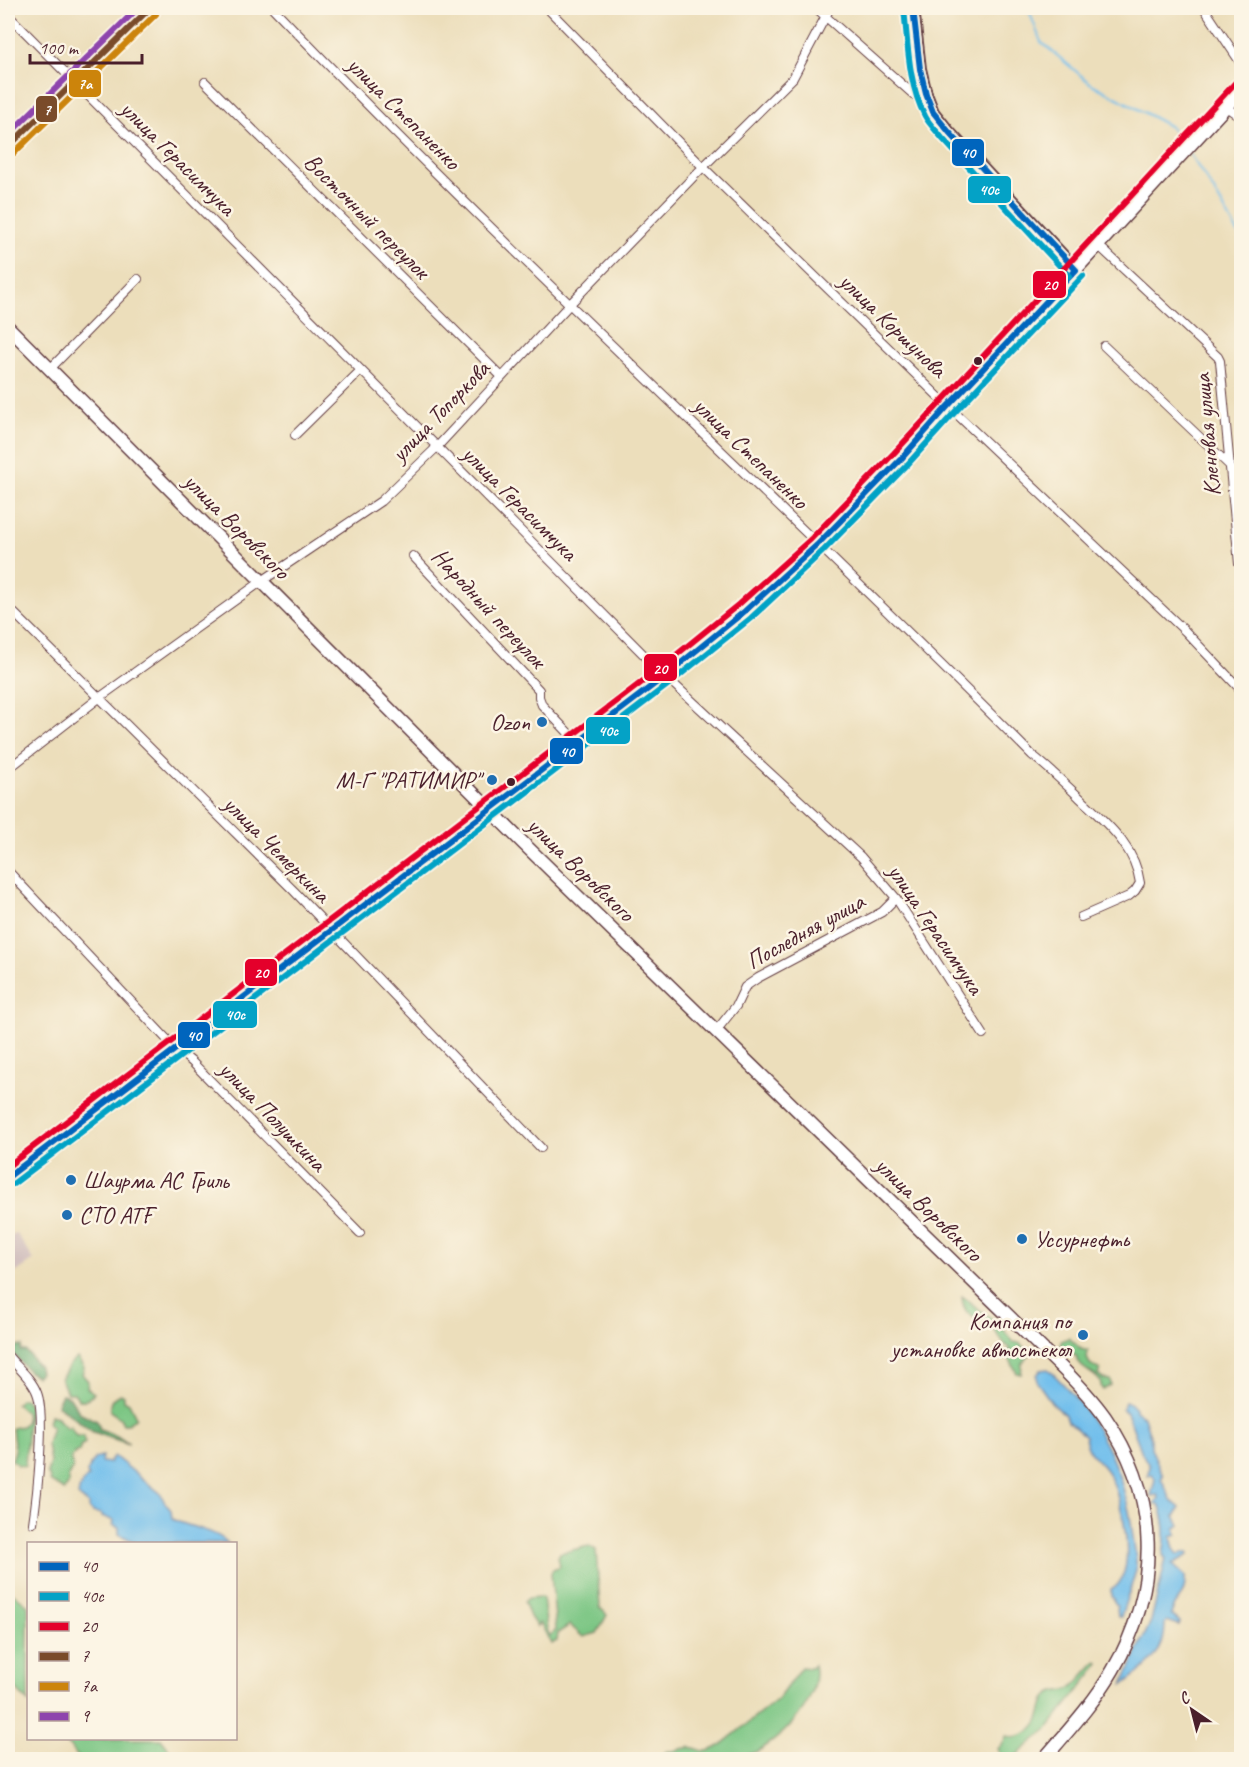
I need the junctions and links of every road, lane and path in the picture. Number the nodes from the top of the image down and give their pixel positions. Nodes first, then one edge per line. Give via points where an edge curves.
1 (150, 8) edge
2 (273, 8) edge
3 (547, 8) edge
4 (816, 8) edge
5 (830, 8) edge
6 (913, 8) edge
7 (1204, 8) edge
8 (8, 15) edge
9 (826, 17) junction
10 (1242, 65) edge
11 (74, 81) junction
12 (206, 82) dead end
13 (1242, 89) edge
14 (1226, 106) junction
15 (933, 112) junction
16 (1242, 118) edge
17 (8, 147) edge
18 (703, 167) junction
19 (1099, 246) junction
20 (1076, 270) junction
21 (138, 279) dead end
22 (570, 304) junction
23 (8, 327) edge
24 (1104, 346) dead end
25 (50, 369) junction
26 (360, 370) junction
27 (502, 377) junction
28 (948, 406) junction
29 (295, 435) dead end
30 (437, 447) junction
31 (1229, 465) junction
32 (817, 545) junction
33 (413, 556) dead end
34 (1239, 564) dead end
35 (262, 581) junction
36 (8, 607) edge
37 (665, 676) junction
38 (1242, 691) edge
39 (99, 698) junction
40 (578, 743) junction
41 (8, 769) edge
42 (491, 810) junction
43 (8, 871) edge
44 (896, 898) junction
45 (1081, 917) dead end
46 (331, 931) junction
47 (716, 1031) junction
48 (983, 1034) dead end
49 (176, 1049) junction
50 (541, 1148) dead end
51 (8, 1177) edge
52 (360, 1233) dead end
53 (8, 1356) edge
54 (33, 1523) dead end
55 (1043, 1760) edge

1 - 11 street
2 - 22 street, улица Степаненко
3 - 18 street, улица Коршунова
4 - 9 street
5 - 9 street, улица Топоркова
6 - 15 street via 920,69
7 - 10 street
8 - 11 street, улица Герасимчука
9 - 15 street
9 - 18 street, улица Топоркова via 793,78
11 - 17 street
11 - 26 street, улица Герасимчука
12 - 27 street, Восточный переулок
13 - 14 main road
14 - 16 street
14 - 19 main road
15 - 20 street
18 - 22 street, улица Топоркова
18 - 28 street, улица Коршунова
19 - 20 main road
19 - 31 street, Кленовая улица via 1218,357
20 - 28 main road
21 - 25 street
22 - 27 street, улица Топоркова
22 - 32 street, улица Степаненко
23 - 25 main road, улица Воровского
24 - 31 street
25 - 35 main road, улица Воровского
26 - 29 street
26 - 30 street, улица Герасимчука
27 - 30 street, улица Топоркова
28 - 32 main road
28 - 38 street, улица Коршунова via 1185,631
30 - 35 street, улица Топоркова via 381,501
30 - 37 street, улица Герасимчука
31 - 34 street, Кленовая улица
32 - 37 main road
32 - 45 street, улица Степаненко via 1122,840 1136,866 1140,884 1128,896
33 - 40 street, Народный переулок via 539,690 542,705
35 - 39 street, улица Топоркова
35 - 42 main road, улица Воровского
36 - 39 street, улица Чемеркина
37 - 40 main road
37 - 44 street, улица Герасимчука via 861,857
39 - 41 street, улица Топоркова
39 - 46 street, улица Чемеркина
40 - 42 main road
42 - 46 main road
42 - 47 main road, улица Воровского
43 - 49 street, улица Полушкина
44 - 47 street, Последняя улица via 882,912 758,978 746,987
44 - 48 street, улица Герасимчука
46 - 49 main road
46 - 50 street, улица Чемеркина
47 - 55 main road, улица Воровского via 1028,1335 1090,1398 1116,1435 1137,1484 1148,1537 1142,1606 1113,1671
49 - 51 main road
49 - 52 street, улица Полушкина
53 - 54 street via 31,1382 39,1399

